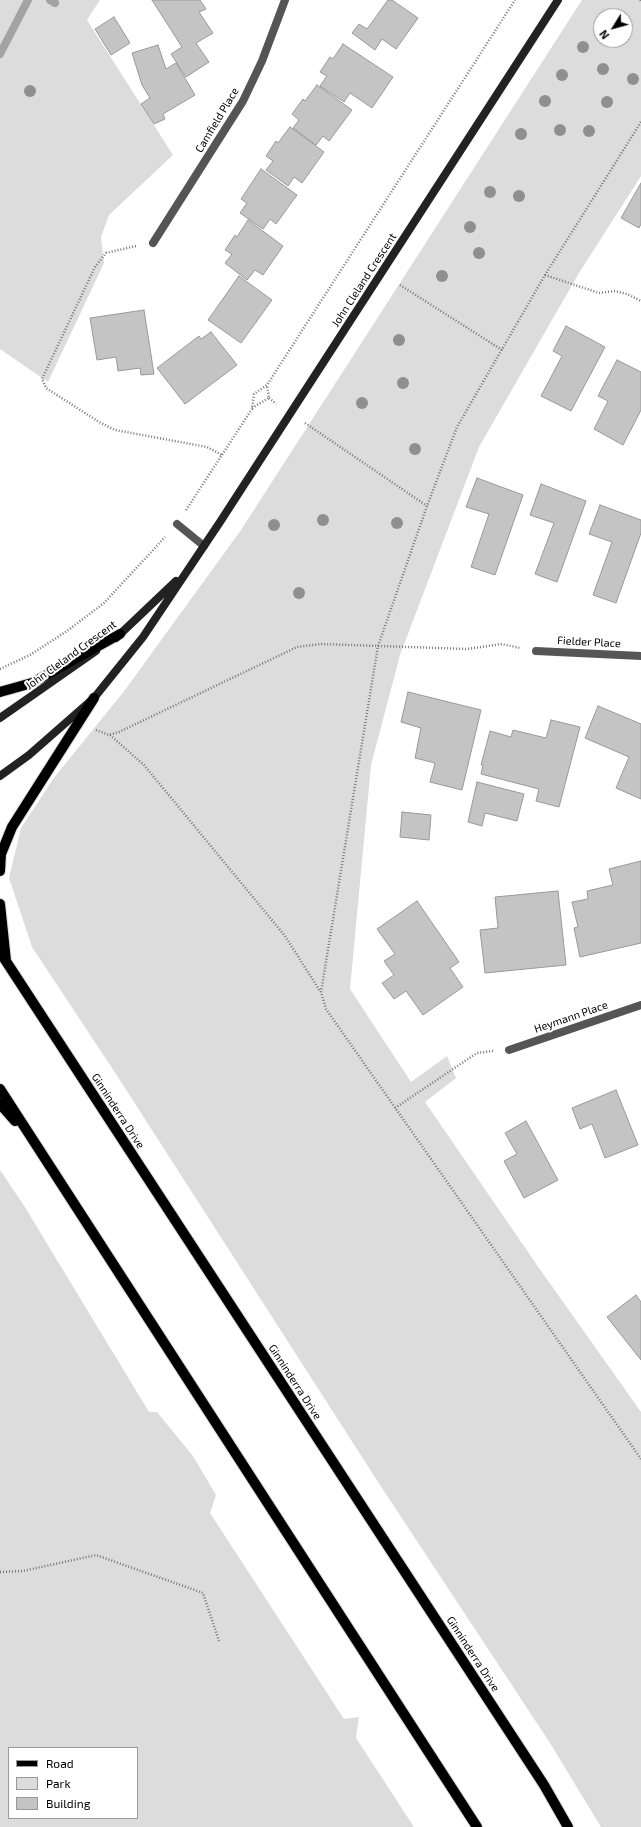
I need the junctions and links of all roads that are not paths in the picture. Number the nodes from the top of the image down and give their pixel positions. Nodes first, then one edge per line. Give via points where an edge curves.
1 (285, 0) edge
2 (558, 0) edge
3 (153, 243) road end
4 (177, 524) road end
5 (204, 546) junction
6 (186, 571) junction
7 (120, 634) junction
8 (536, 651) road end
9 (641, 656) edge
10 (0, 692) edge
11 (94, 698) junction
12 (0, 718) edge
13 (0, 776) edge
14 (0, 871) edge
15 (0, 904) edge
16 (0, 952) edge
17 (6, 962) junction
18 (641, 1004) edge
19 (509, 1050) road end
20 (0, 1089) edge
21 (0, 1104) edge
22 (34, 1141) junction
23 (477, 1827) edge
24 (568, 1827) edge

1 - 3 street, Camfield Place via 244,101
2 - 5 street, John Cleland Crescent
4 - 5 street
5 - 6 street, John Cleland Crescent
6 - 7 street, John Cleland Crescent
6 - 11 street, John Cleland Crescent via 143,637
7 - 10 main road via 32,683
7 - 12 street, John Cleland Crescent
8 - 9 street, Fielder Place
11 - 13 street, John Cleland Crescent via 29,755
11 - 14 main road via 12,827 0,854
15 - 17 main road
16 - 17 main road, Ginninderra Drive
17 - 24 main road, Ginninderra Drive via 544,1785
18 - 19 street, Heymann Place
20 - 22 main road
21 - 22 main road
22 - 23 main road

